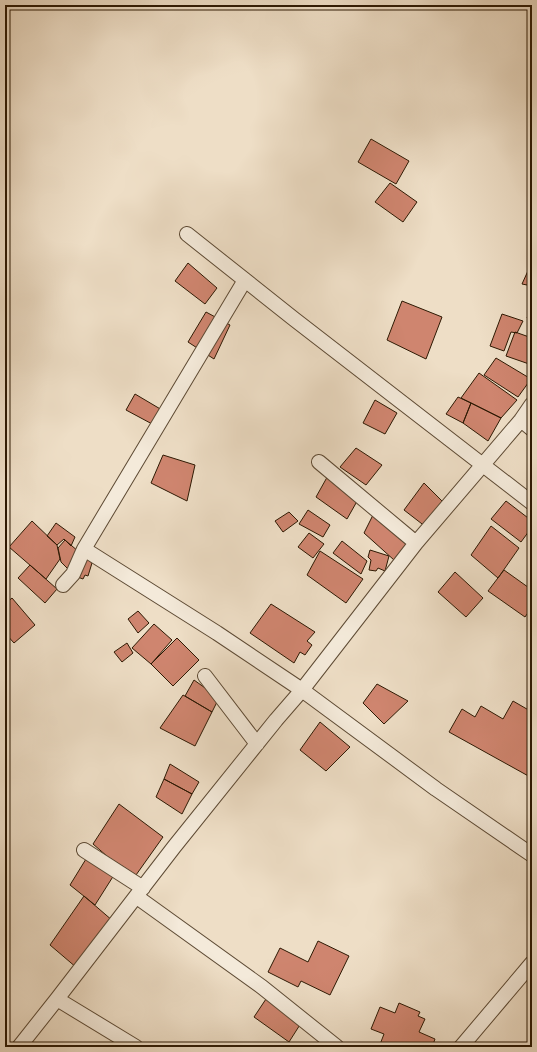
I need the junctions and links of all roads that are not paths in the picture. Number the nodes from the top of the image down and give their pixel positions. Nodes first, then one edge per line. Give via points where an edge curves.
1 (187, 234) dead end
2 (245, 280) junction
3 (532, 404) edge
4 (526, 425) edge
5 (319, 462) dead end
6 (483, 464) junction
7 (532, 502) edge
8 (416, 543) junction
9 (84, 549) junction
10 (63, 585) dead end
11 (205, 676) dead end
12 (302, 690) junction
13 (257, 744) junction
14 (84, 850) dead end
15 (532, 855) edge
16 (140, 892) junction
17 (532, 963) edge
18 (57, 999) junction
19 (19, 1047) edge
20 (136, 1047) edge
21 (337, 1047) edge
22 (461, 1047) edge

1 - 2 street
2 - 6 street
2 - 9 street
3 - 4 street
4 - 6 street
5 - 8 street
6 - 7 street
6 - 8 street
8 - 12 street
9 - 10 street via 73,574
9 - 12 street
11 - 13 street
12 - 13 street
12 - 15 street via 436,789
13 - 16 street
14 - 16 street
16 - 18 street
16 - 21 street
17 - 22 street
18 - 19 street
18 - 20 street

